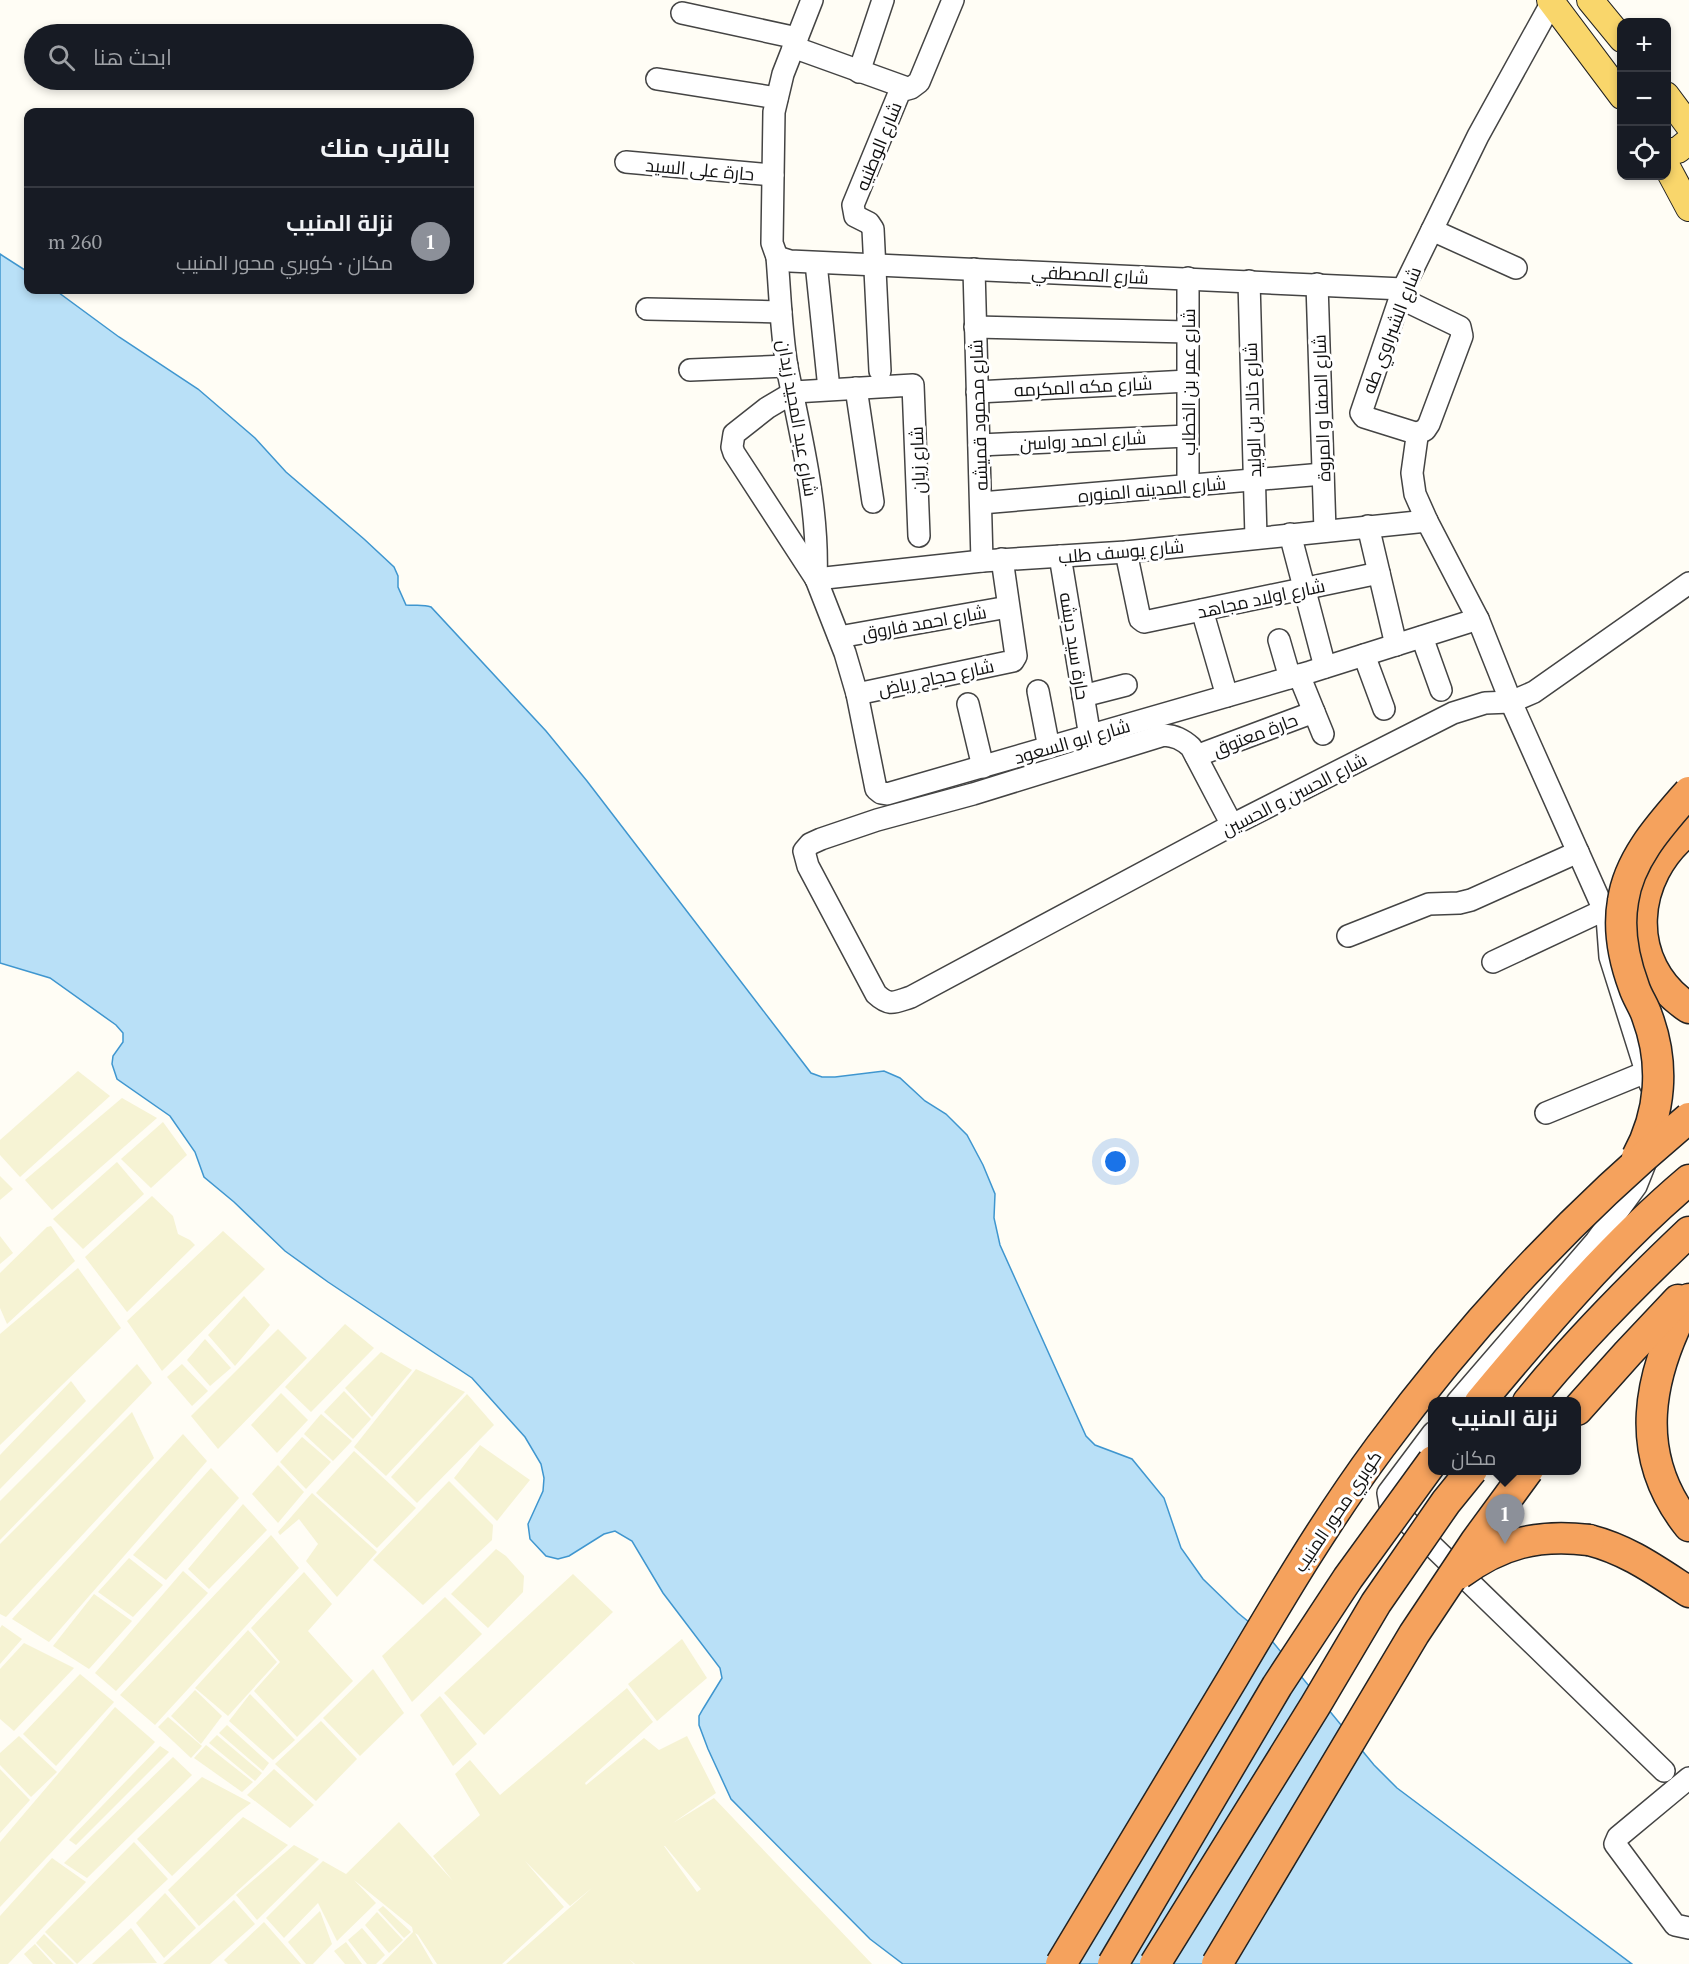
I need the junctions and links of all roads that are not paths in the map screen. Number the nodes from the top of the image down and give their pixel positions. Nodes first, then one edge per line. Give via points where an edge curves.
1 (812, 0) edge
2 (883, 0) edge
3 (952, 0) edge
4 (1590, 0) edge
5 (1551, 1) edge
6 (682, 13) dead end
7 (1617, 33) edge
8 (795, 43) junction
9 (859, 72) junction
10 (657, 79) dead end
11 (907, 88) junction
12 (1617, 89) edge
13 (777, 98) junction
14 (1671, 102) edge
15 (1689, 126) edge
16 (1689, 141) edge
17 (1671, 151) edge
18 (626, 162) dead end
19 (1671, 174) edge
20 (773, 175) junction
21 (1688, 205) edge
22 (1432, 230) junction
23 (777, 257) junction
24 (816, 262) junction
25 (874, 265) junction
26 (1516, 268) dead end
27 (974, 269) junction
28 (1188, 278) junction
29 (1249, 281) junction
30 (1317, 285) junction
31 (1401, 294) junction
32 (647, 309) dead end
33 (781, 312) junction
34 (975, 327) junction
35 (1188, 332) junction
36 (787, 366) junction
37 (690, 370) dead end
38 (880, 370) dead end
39 (1188, 381) junction
40 (856, 388) junction
41 (829, 389) junction
42 (794, 392) junction
43 (977, 392) junction
44 (1415, 434) junction
45 (1188, 435) junction
46 (979, 445) junction
47 (1323, 474) junction
48 (1254, 481) junction
49 (1188, 486) junction
50 (873, 502) dead end
51 (981, 503) junction
52 (1426, 521) junction
53 (1368, 526) junction
54 (1325, 531) junction
55 (1290, 534) junction
56 (920, 536) dead end
57 (1256, 538) junction
58 (1126, 552) junction
59 (1060, 556) junction
60 (992, 560) junction
61 (1379, 573) junction
62 (816, 579) junction
63 (1689, 582) edge
64 (1304, 589) junction
65 (1008, 607) junction
66 (1202, 610) junction
67 (1478, 619) junction
68 (839, 637) junction
69 (1422, 637) junction
70 (1279, 640) dead end
71 (1396, 645) junction
72 (1364, 655) junction
73 (1014, 660) joint
74 (1325, 667) junction
75 (1295, 676) junction
76 (1126, 685) dead end
77 (1441, 690) dead end
78 (1038, 691) dead end
79 (857, 694) junction
80 (1083, 696) junction
81 (1227, 696) junction
82 (1511, 702) junction
83 (968, 704) dead end
84 (1384, 709) dead end
85 (1314, 712) junction
86 (1323, 734) dead end
87 (1090, 737) junction
88 (1049, 748) junction
89 (1196, 756) junction
90 (983, 767) junction
91 (1689, 792) edge
92 (1232, 825) junction
93 (1689, 830) edge
94 (1578, 852) junction
95 (1604, 910) junction
96 (1348, 936) dead end
97 (1493, 962) dead end
98 (1689, 1008) edge
99 (1646, 1072) junction
100 (1546, 1113) dead end
101 (1689, 1118) edge
102 (1632, 1166) junction
103 (1689, 1180) edge
104 (1689, 1232) edge
105 (1689, 1289) edge
106 (1689, 1299) edge
107 (1460, 1397) edge
108 (1483, 1397) edge
109 (1531, 1397) edge
110 (1581, 1406) edge
111 (1428, 1440) edge
112 (1428, 1468) edge
113 (1468, 1475) edge
114 (1524, 1475) edge
115 (1689, 1526) edge
116 (1588, 1540) junction
117 (1689, 1568) edge
118 (1442, 1591) junction
119 (1689, 1592) edge
120 (1664, 1771) dead end
121 (1689, 1778) edge
122 (1689, 1928) edge
123 (1062, 1964) edge
124 (1113, 1964) edge
125 (1155, 1964) edge
126 (1217, 1964) edge

1 - 8 street
2 - 9 street
3 - 11 street, شارع الوطنيه via 921,78 915,86
4 - 7 main road
5 - 12 main road
5 - 22 street, شارع الشبراوي طه
6 - 8 street
8 - 9 street
8 - 13 street, شارع عبد المجيد زيدان
9 - 11 street
10 - 13 street
11 - 25 street, شارع الوطنيه via 900,91 853,206 855,216 873,229
13 - 20 street, شارع عبد المجيد زيدان
14 - 15 main road
16 - 17 main road
18 - 20 street, حارة على السيد
19 - 21 main road
20 - 23 street, شارع عبد المجيد زيدان via 772,243
22 - 26 street
22 - 31 street, شارع الشبراوي طه
23 - 24 street, شارع المصطفي
23 - 33 street, شارع عبد المجيد زيدان
24 - 25 street, شارع المصطفي
24 - 41 street
25 - 27 street, شارع المصطفي
25 - 38 street
27 - 28 street, شارع المصطفي
27 - 34 street, شارع محمود قميشه
28 - 29 street, شارع المصطفي
28 - 35 street, شارع عمر بن الخطاب
29 - 30 street, شارع المصطفي
29 - 48 street, شارع خالد بن الوليد
30 - 31 street, شارع المصطفي
30 - 47 street, شارع الصفا و المروة
31 - 44 street, شارع الشبراوي طه via 1362,413
31 - 44 street via 1462,331 1429,424
32 - 33 street
33 - 36 street, شارع عبد المجيد زيدان
34 - 35 street
34 - 43 street, شارع محمود قميشه
35 - 39 street, شارع عمر بن الخطاب
36 - 37 street
36 - 42 street, شارع عبد المجيد زيدان
39 - 43 street, شارع مكه المكرمه
39 - 45 street, شارع عمر بن الخطاب
40 - 41 street
40 - 50 street
40 - 56 street, شارع زيان via 913,385
41 - 42 street
42 - 62 street, شارع عبد المجيد زيدان via 816,515
42 - 62 street via 734,434 732,447
43 - 46 street, شارع محمود قميشه
44 - 52 street via 1412,484
45 - 46 street, شارع احمد رواسن
45 - 49 street, شارع عمر بن الخطاب
46 - 51 street, شارع محمود قميشه
47 - 48 street, شارع المدينه المنوره
47 - 54 street, شارع الصفا و المروة
48 - 49 street, شارع المدينه المنوره
48 - 57 street, شارع خالد بن الوليد
49 - 51 street, شارع المدينه المنوره
51 - 60 street, شارع محمود قميشه
52 - 53 street, شارع يوسف طلب
52 - 67 street
53 - 54 street, شارع يوسف طلب
53 - 61 street
54 - 55 street, شارع يوسف طلب
55 - 57 street, شارع يوسف طلب
55 - 64 street
57 - 58 street, شارع يوسف طلب
58 - 59 street, شارع يوسف طلب
58 - 66 street, شارع اولاد مجاهد via 1143,622
59 - 60 street, شارع يوسف طلب
59 - 80 street, حارة سيد دبشه
60 - 62 street, شارع يوسف طلب
60 - 65 street, شارع محمود قميشه
61 - 64 street, شارع اولاد مجاهد
61 - 71 street
62 - 68 street, شارع ابو السعود
63 - 82 street, شارع الحسن و الحسين via 1534,692
64 - 66 street, شارع اولاد مجاهد
64 - 74 street
65 - 68 street, شارع احمد فاروق
65 - 73 street, شارع محمود قميشه
66 - 81 street
67 - 69 street, شارع ابو السعود
67 - 82 street
68 - 79 street, شارع ابو السعود
69 - 71 street, شارع ابو السعود
69 - 77 street
70 - 75 street
71 - 72 street, شارع ابو السعود
72 - 74 street, شارع ابو السعود
72 - 84 street
73 - 79 street, شارع حجاج رياض
74 - 75 street, شارع ابو السعود
75 - 81 street, شارع ابو السعود
75 - 85 street
76 - 80 street
78 - 88 street
79 - 90 street, شارع ابو السعود via 872,776 881,793
80 - 87 street, حارة سيد دبشه
81 - 87 street, شارع ابو السعود
82 - 92 street, شارع الحسن و الحسين via 1485,703 1453,713
82 - 94 street
83 - 90 street
85 - 86 street
85 - 89 street, حارة معتوق
87 - 88 street, شارع ابو السعود
88 - 90 street, شارع ابو السعود
89 - 92 street
89 - 92 street, شارع الحسن و الحسين via 1184,740 1164,735 877,820 810,844 804,851 808,866 876,994 892,1003 911,997
91 - 102 highway, bridge via 1655,831 1635,863 1623,900 1625,959 1656,1045 1659,1076 1656,1108 1647,1138
93 - 98 highway via 1672,844 1649,880 1641,922 1650,964 1663,984
94 - 95 street
94 - 96 street via 1471,900 1429,904
95 - 97 street
95 - 99 street via 1610,957
99 - 100 street
99 - 107 street via 1653,1129 1636,1186 1596,1241
101 - 102 highway, كوبري محور المنيب, bridge
102 - 123 highway, كوبري محور المنيب, bridge via 1501,1298 1458,1346 1378,1449 1268,1617
103 - 108 highway via 1659,1205 1578,1288
104 - 109 highway via 1601,1319
105 - 110 highway
106 - 115 highway via 1661,1359 1652,1394 1651,1425 1655,1457 1665,1487
111 - 120 street via 1388,1493 1390,1505
112 - 124 highway, bridge via 1276,1686
113 - 125 highway, bridge via 1376,1603
114 - 118 highway, bridge
116 - 117 highway via 1635,1541
116 - 118 highway, bridge via 1542,1538 1497,1550
116 - 119 highway via 1632,1555
118 - 126 highway, bridge
121 - 122 street via 1618,1837 1615,1844 1675,1925

